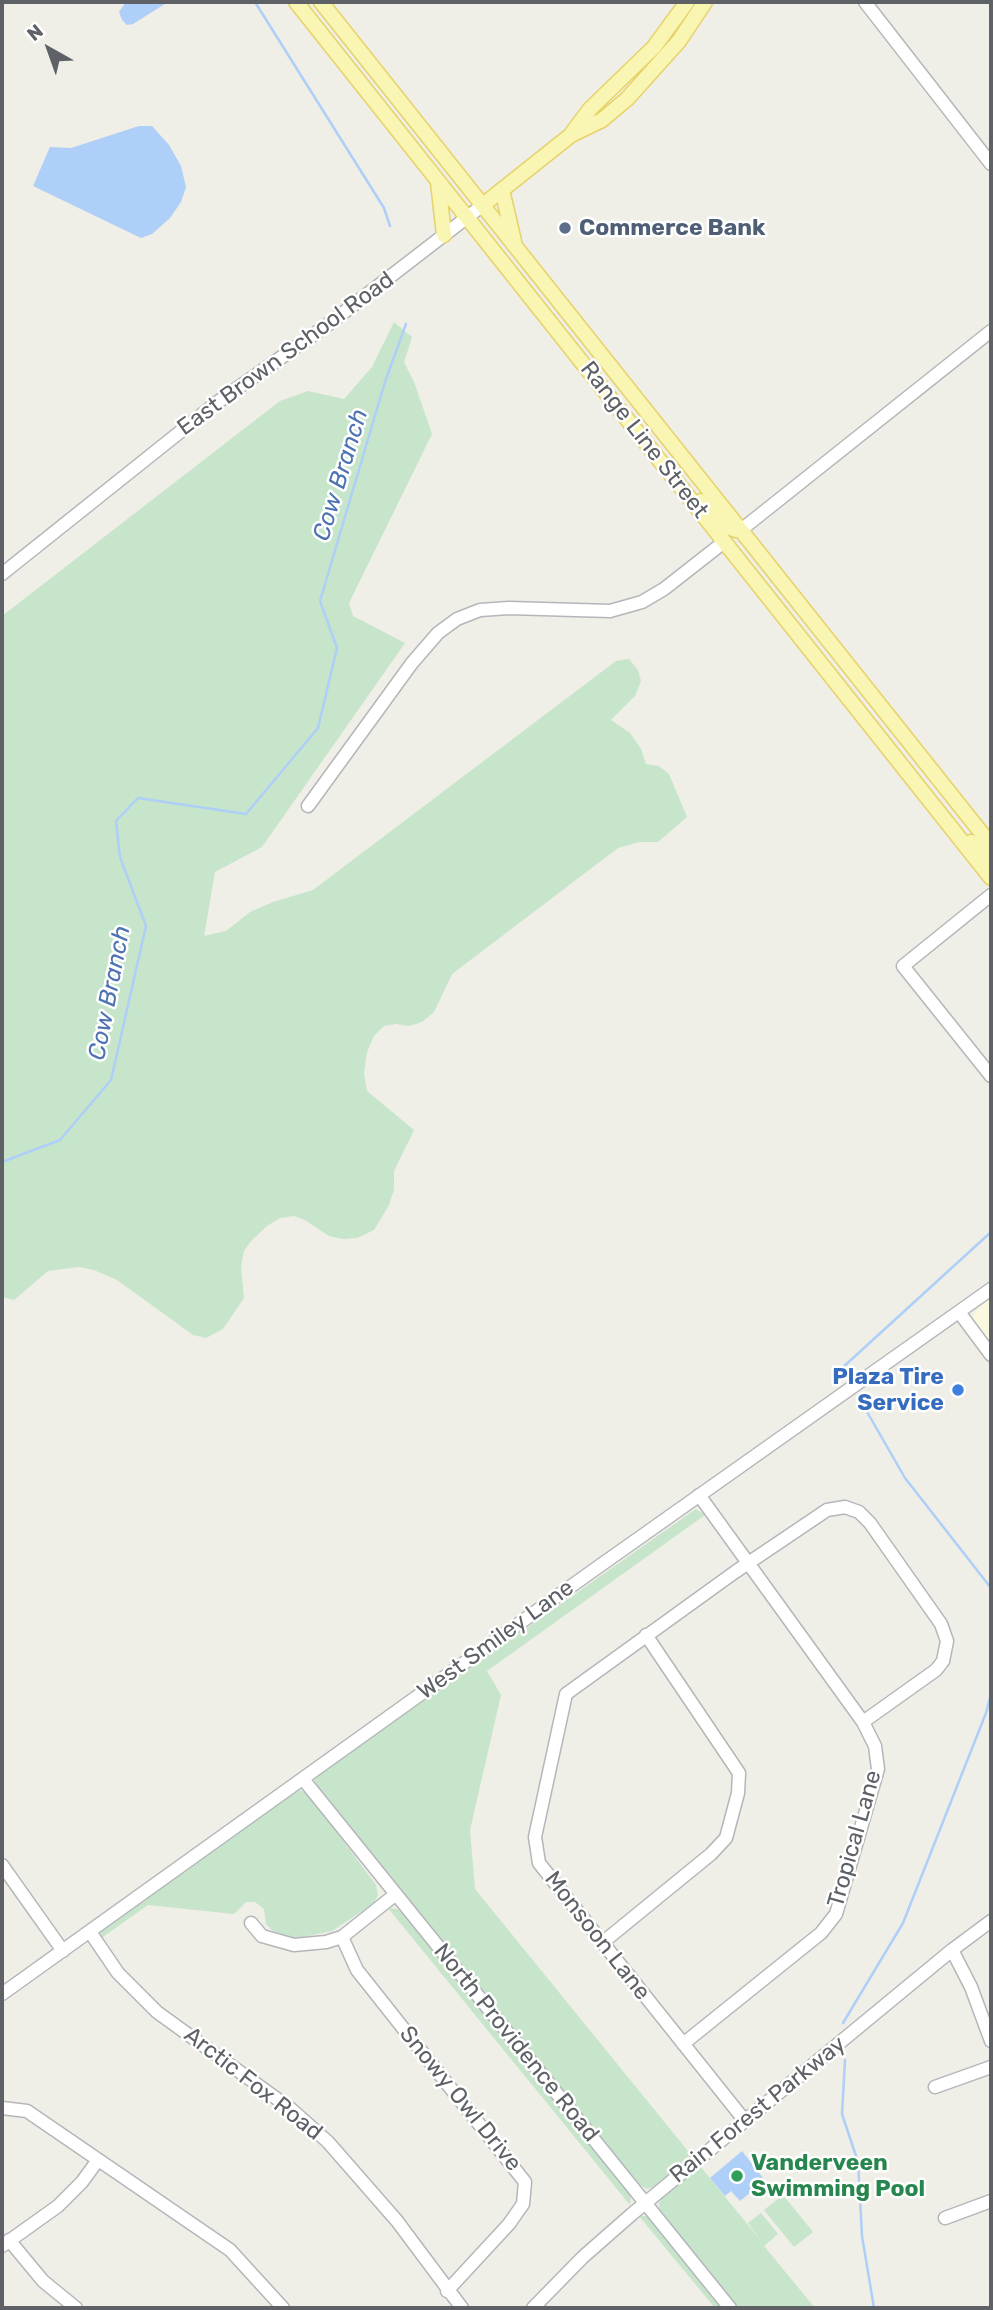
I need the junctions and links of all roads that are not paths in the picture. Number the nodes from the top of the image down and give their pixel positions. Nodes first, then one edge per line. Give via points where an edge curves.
1 (296, 2) edge
2 (303, 2) edge
3 (321, 2) edge
4 (687, 2) edge
5 (705, 2) edge
6 (865, 2) edge
7 (333, 17) junction
8 (571, 135) junction
9 (991, 164) edge
10 (438, 181) junction
11 (502, 190) junction
12 (483, 205) junction
13 (467, 218) junction
14 (444, 235) junction
15 (515, 246) junction
16 (991, 331) edge
17 (669, 473) junction
18 (741, 530) junction
19 (724, 542) junction
20 (2, 574) edge
21 (779, 578) junction
22 (308, 806) dead end
23 (948, 824) junction
24 (991, 845) edge
25 (991, 862) edge
26 (991, 878) edge
27 (991, 895) edge
28 (991, 1076) edge
29 (991, 1289) edge
30 (958, 1312) junction
31 (991, 1355) edge
32 (699, 1495) junction
33 (748, 1564) junction
34 (646, 1635) junction
35 (863, 1721) junction
36 (303, 1779) junction
37 (2, 1865) edge
38 (396, 1895) junction
39 (991, 1921) edge
40 (251, 1923) dead end
41 (90, 1932) junction
42 (342, 1937) junction
43 (602, 1943) junction
44 (952, 1950) junction
45 (63, 1951) junction
46 (2, 1994) edge
47 (991, 2041) edge
48 (683, 2044) junction
49 (991, 2067) edge
50 (934, 2087) dead end
51 (2, 2108) edge
52 (745, 2121) junction
53 (98, 2160) junction
54 (991, 2200) edge
55 (645, 2203) junction
56 (945, 2218) dead end
57 (5, 2243) edge
58 (447, 2291) junction
59 (76, 2308) edge
60 (283, 2308) edge
61 (461, 2308) edge
62 (533, 2308) edge
63 (730, 2308) edge

1 - 10 main road, Range Line Street
2 - 7 main road via 322,18
3 - 7 main road, Range Line Street
4 - 8 main road, East Brown School Road via 654,47 590,109
5 - 8 main road, East Brown School Road via 679,41 627,99 602,120
6 - 9 street
7 - 12 main road, Range Line Street
8 - 11 main road, East Brown School Road
10 - 13 main road, Range Line Street
10 - 14 main road
11 - 12 main road, East Brown School Road
11 - 15 main road
12 - 13 street, East Brown School Road
12 - 15 main road, Range Line Street
13 - 14 street, East Brown School Road
13 - 17 main road, Range Line Street
14 - 20 street, East Brown School Road via 215,404
15 - 18 main road, Range Line Street
16 - 18 street
17 - 18 main road via 728,527
17 - 19 main road, Range Line Street
18 - 21 main road, Range Line Street
19 - 21 main road via 740,548
19 - 22 street via 642,602 610,611 480,610 457,619 412,663
19 - 23 main road, Range Line Street
21 - 24 main road, Range Line Street
23 - 25 main road
23 - 26 main road, Range Line Street
27 - 28 street via 903,966
29 - 30 street, West Smiley Lane
30 - 31 street
30 - 32 street, West Smiley Lane
32 - 33 street, Tropical Lane
32 - 36 street, West Smiley Lane
33 - 34 street, Monsoon Lane
33 - 35 street, Tropical Lane
33 - 35 street, Monsoon Lane via 827,1510 845,1507 870,1523 941,1624 947,1641 936,1670
34 - 43 street, Monsoon Lane via 566,1693 536,1837 540,1863
34 - 43 street via 739,1773 738,1793 726,1838
35 - 48 street, Tropical Lane via 876,1746 878,1769 836,1914 821,1933
36 - 38 street, North Providence Road
36 - 41 street, West Smiley Lane
37 - 45 street
38 - 42 street
38 - 55 street, North Providence Road
39 - 44 street, Rain Forest Parkway
40 - 42 street via 261,1936 294,1944
41 - 45 street, West Smiley Lane
41 - 58 street, Arctic Fox Road via 118,1973 157,2012 291,2109 328,2142 397,2221
42 - 58 street, Snowy Owl Drive via 357,1970 525,2182 523,2204 509,2224
43 - 48 street, Monsoon Lane
44 - 47 street
44 - 52 street, Rain Forest Parkway
45 - 46 street, West Smiley Lane
48 - 52 street, Monsoon Lane
49 - 50 street
51 - 53 street via 27,2111
52 - 55 street, Rain Forest Parkway
53 - 57 street via 58,2206
53 - 60 street via 230,2250
54 - 56 street
55 - 62 street, Rain Forest Parkway
55 - 63 street, North Providence Road
57 - 59 street
58 - 61 street, Arctic Fox Road

